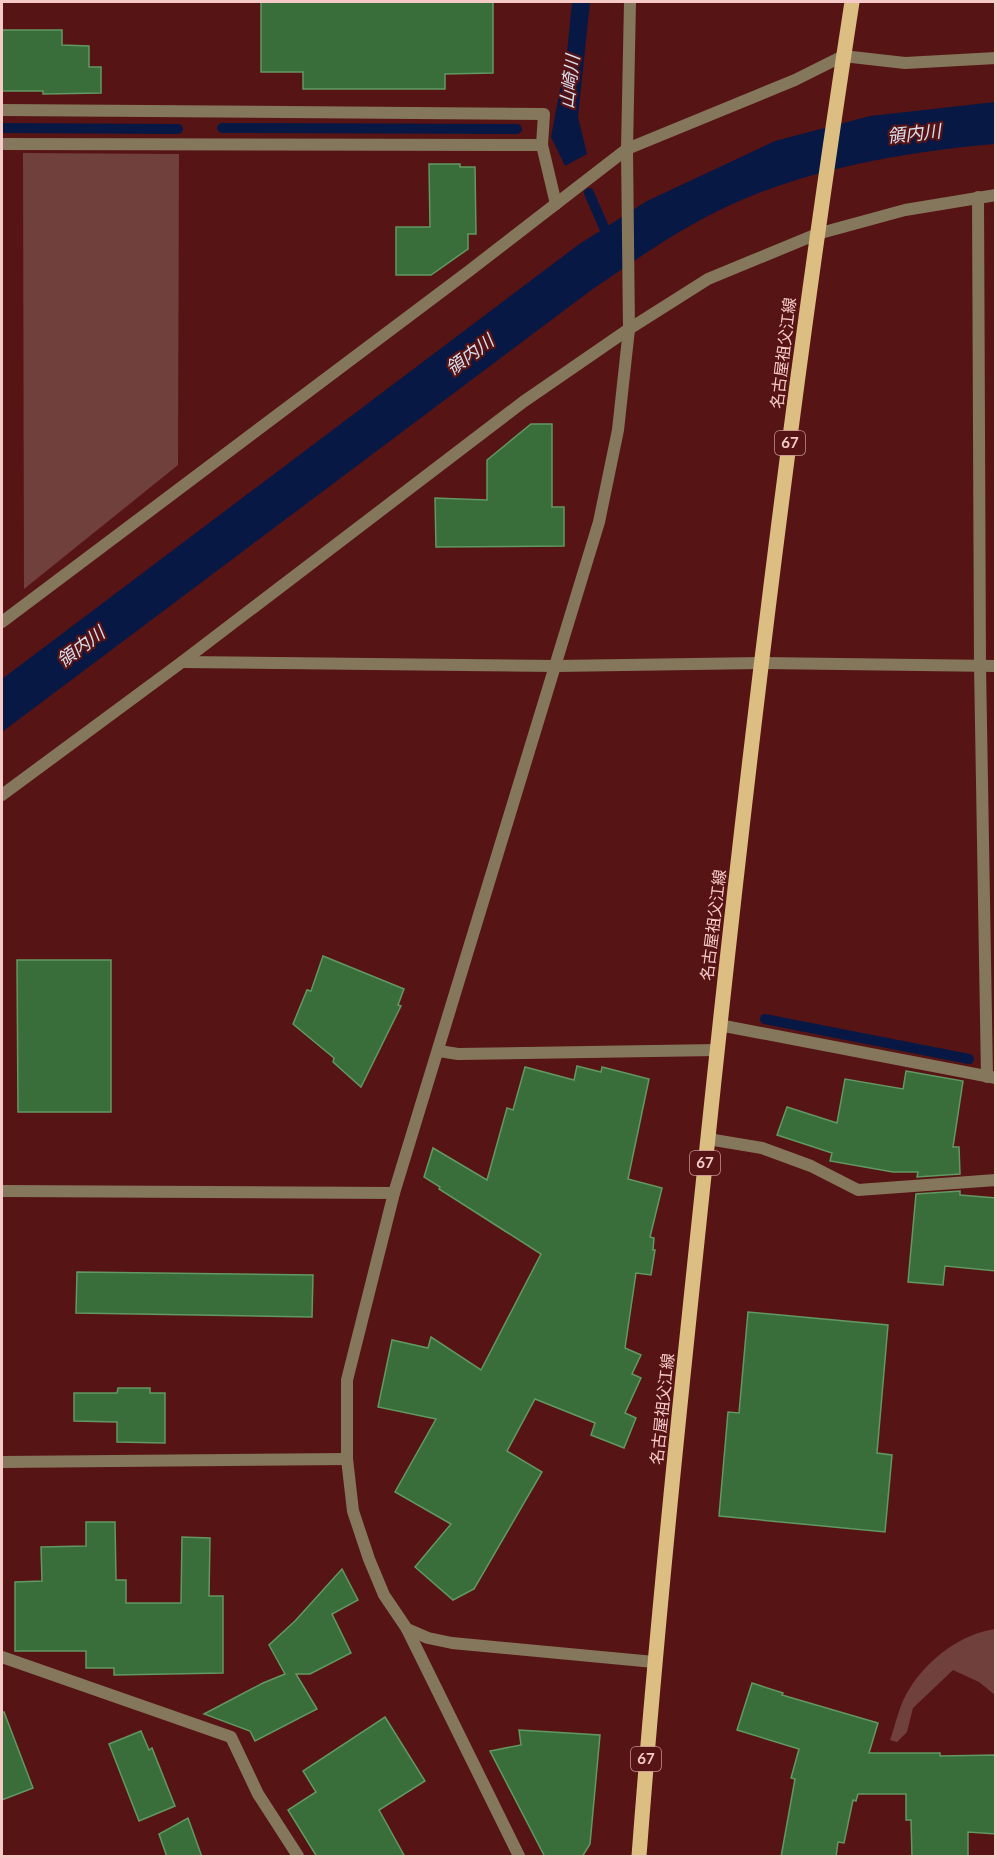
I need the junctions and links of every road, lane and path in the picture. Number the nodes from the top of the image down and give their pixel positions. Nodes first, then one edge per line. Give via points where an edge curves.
1 (630, 2) edge
2 (852, 2) edge
3 (843, 56) junction
4 (996, 58) edge
5 (2, 110) edge
6 (2, 144) edge
7 (542, 145) junction
8 (627, 149) junction
9 (996, 195) edge
10 (978, 197) junction
11 (556, 204) junction
12 (818, 228) junction
13 (629, 329) junction
14 (2, 622) edge
15 (182, 662) junction
16 (761, 663) junction
17 (980, 665) junction
18 (556, 666) junction
19 (996, 666) edge
20 (2, 795) edge
21 (719, 1025) junction
22 (717, 1050) junction
23 (439, 1051) junction
24 (991, 1078) edge
25 (708, 1139) junction
26 (996, 1180) edge
27 (2, 1191) edge
28 (394, 1193) junction
29 (346, 1459) junction
30 (2, 1462) edge
31 (407, 1629) junction
32 (2, 1657) edge
33 (654, 1662) junction
34 (298, 1857) edge
35 (519, 1857) edge
36 (639, 1857) edge

1 - 8 street
2 - 3 main road, 名古屋祖父江線 / 67
3 - 4 street via 905,63
3 - 8 street via 795,80
3 - 12 main road, 名古屋祖父江線 / 67
5 - 7 street via 544,114
6 - 7 street
7 - 11 street
8 - 11 street
8 - 13 street
9 - 10 street
10 - 12 street
10 - 17 street
11 - 14 street
12 - 13 street via 708,279
12 - 16 main road, 名古屋祖父江線 / 67
13 - 15 street via 522,402
13 - 18 street via 618,430 599,522
15 - 18 street
15 - 20 street
16 - 17 street
16 - 18 street
16 - 21 main road, 名古屋祖父江線 / 67
17 - 19 street
17 - 24 street
18 - 23 street
21 - 22 main road, 名古屋祖父江線 / 67
21 - 24 street
22 - 23 street via 458,1054
22 - 25 main road, 名古屋祖父江線 / 67
23 - 28 street
25 - 26 street via 762,1148 811,1166 858,1190
25 - 33 main road, 名古屋祖父江線 / 67
27 - 28 street
28 - 29 street via 347,1380
29 - 30 street
29 - 31 street via 353,1511 369,1560 384,1595
31 - 33 street via 453,1643
31 - 35 street
32 - 34 street via 231,1737 258,1794
33 - 36 main road, 名古屋祖父江線 / 67

